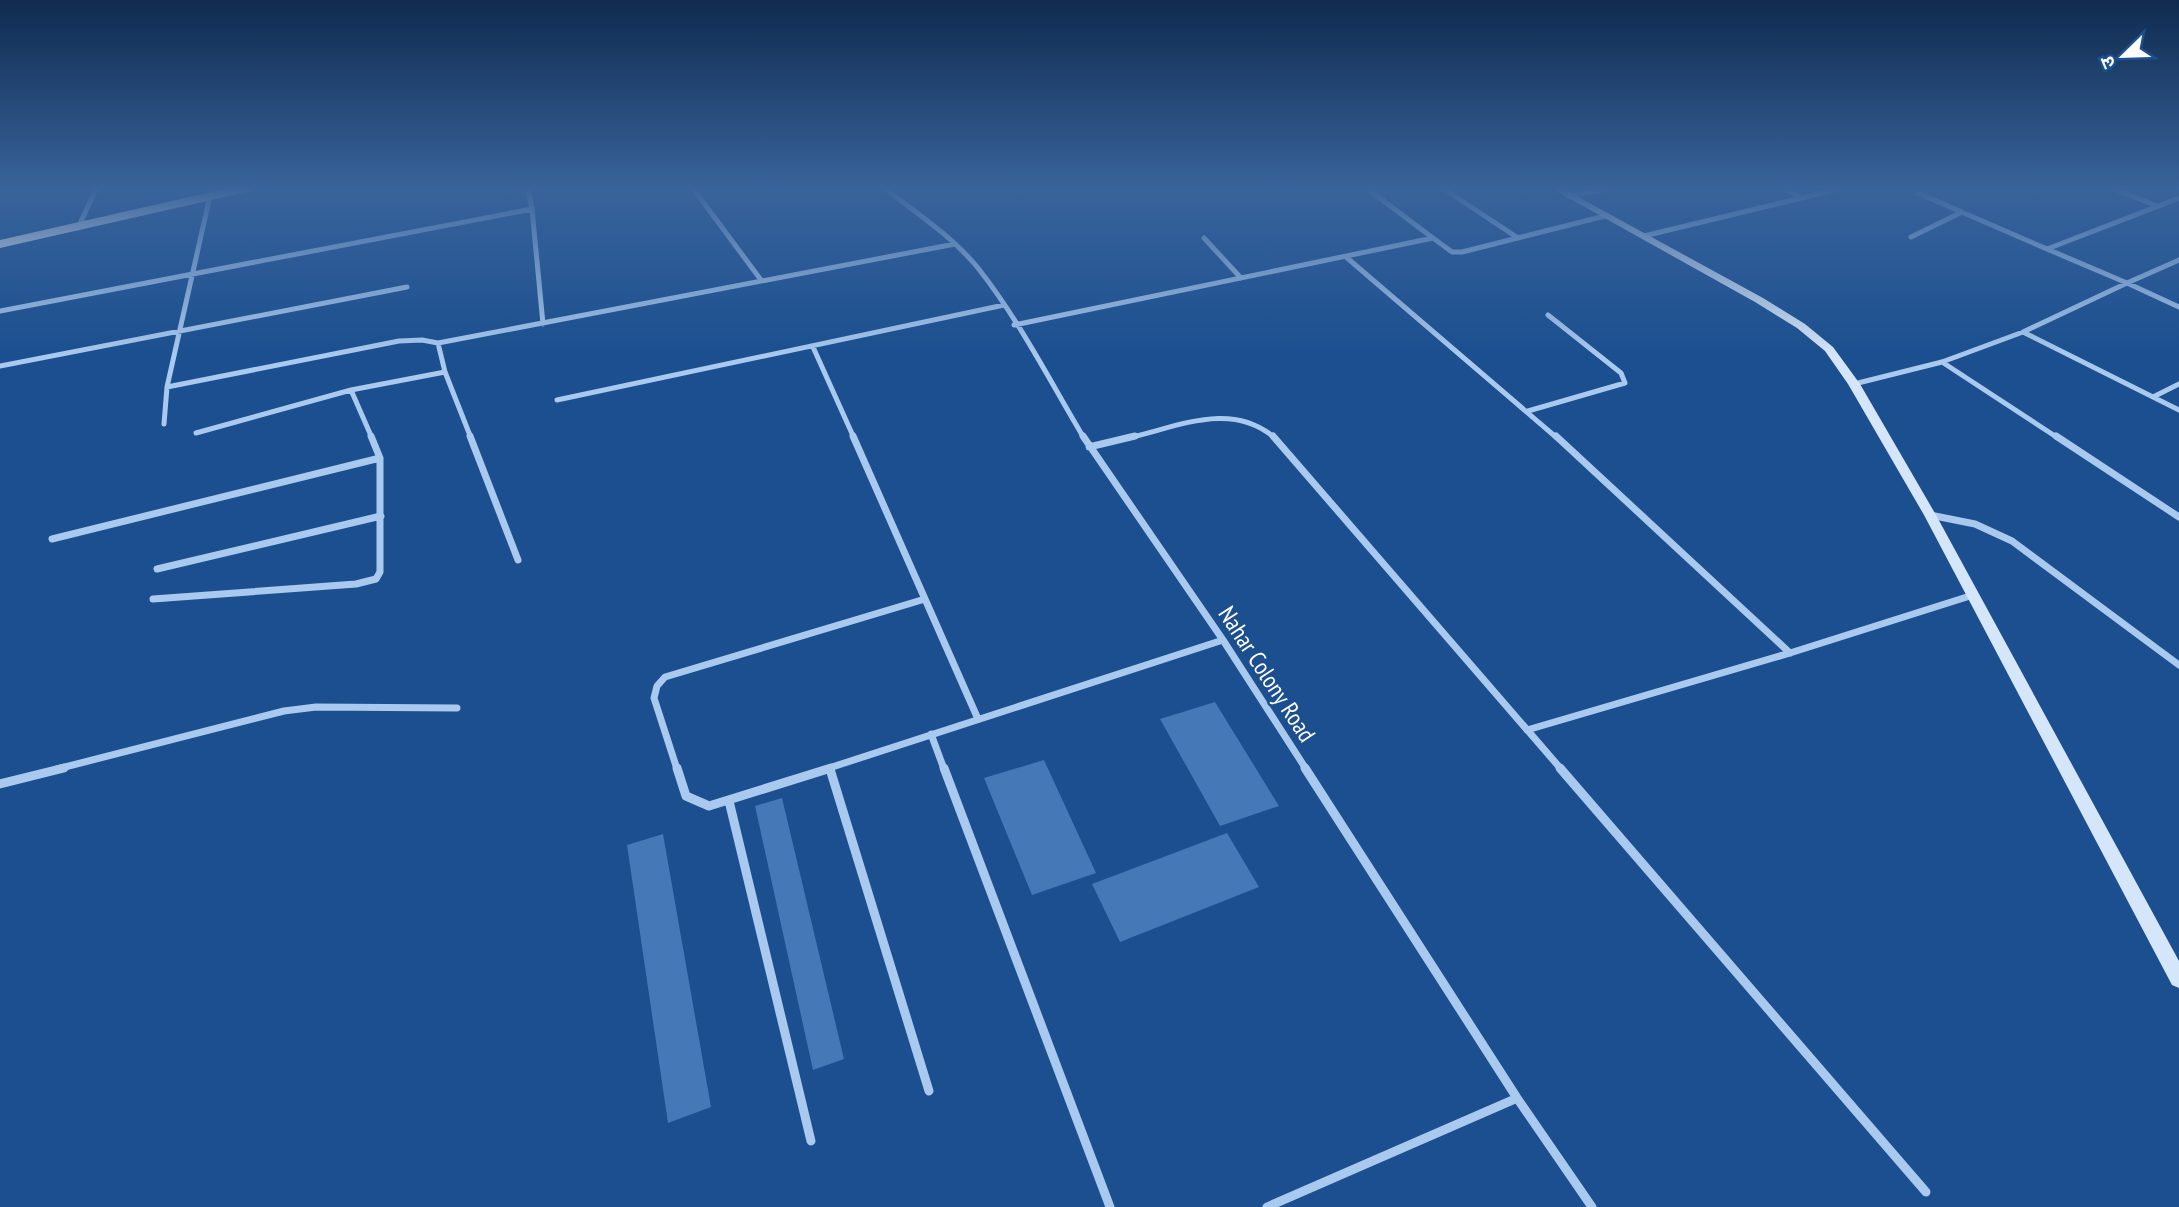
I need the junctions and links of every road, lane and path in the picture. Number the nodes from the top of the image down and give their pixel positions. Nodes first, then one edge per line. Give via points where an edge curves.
1 (199, 243) edge
2 (353, 243) edge
3 (535, 243) edge
4 (734, 243) edge
5 (1209, 243) edge
6 (1409, 243) edge
7 (1439, 243) edge
8 (1497, 243) edge
9 (1657, 243) edge
10 (2034, 243) edge
11 (2062, 243) edge
12 (955, 244) joint
13 (2047, 249) junction
14 (1346, 257) junction
15 (2179, 260) edge
16 (193, 274) junction
17 (1241, 278) junction
18 (761, 280) junction
19 (2127, 284) junction
20 (407, 287) dead end
21 (1004, 305) junction
22 (2179, 307) edge
23 (0, 311) edge
24 (1548, 314) dead end
25 (543, 324) junction
26 (1014, 325) junction
27 (181, 329) junction
28 (2023, 332) junction
29 (438, 343) junction
30 (813, 347) junction
31 (1942, 362) junction
32 (0, 366) edge
33 (445, 372) junction
34 (1854, 384) junction
35 (2179, 384) edge
36 (167, 387) junction
37 (351, 390) junction
38 (2153, 397) junction
39 (557, 400) dead end
40 (2179, 410) edge
41 (1528, 411) junction
42 (164, 424) dead end
43 (196, 433) dead end
44 (1089, 447) junction
45 (380, 458) junction
46 (1930, 515) junction
47 (381, 516) junction
48 (2179, 517) edge
49 (52, 539) dead end
50 (518, 560) dead end
51 (158, 569) dead end
52 (1970, 596) junction
53 (153, 599) dead end
54 (925, 599) junction
55 (1223, 640) junction
56 (1790, 653) junction
57 (2179, 665) edge
58 (457, 708) dead end
59 (978, 719) junction
60 (1527, 730) junction
61 (931, 734) junction
62 (830, 769) junction
63 (0, 785) edge
64 (729, 801) junction
65 (2179, 979) edge
66 (929, 1091) dead end
67 (1517, 1098) junction
68 (811, 1141) dead end
69 (1926, 1192) dead end
70 (1110, 1207) edge
71 (1266, 1207) edge
72 (1592, 1207) edge

1 - 16 street
2 - 16 street
3 - 25 street
4 - 18 street
5 - 17 street
6 - 14 street
7 - 8 street via 1458,253
9 - 34 street via 1801,326 1829,349
10 - 13 street
11 - 13 street
12 - 18 street
12 - 21 street, Nahar Colony Road
13 - 19 street
14 - 17 street
14 - 41 street
15 - 19 street
16 - 23 street
16 - 27 street
17 - 26 street
18 - 25 street
19 - 22 street
19 - 28 street
20 - 27 street
21 - 26 street, Nahar Colony Road
21 - 30 street
24 - 41 street via 1626,379
25 - 29 street
26 - 44 street, Nahar Colony Road
27 - 32 street
27 - 36 street
28 - 31 street
28 - 38 street
29 - 33 street
29 - 36 street via 400,341
30 - 39 street
30 - 54 street
31 - 34 street
31 - 48 street
33 - 37 street
33 - 50 street
34 - 46 street
35 - 38 street
36 - 42 street
37 - 43 street
37 - 45 street
38 - 40 street
41 - 56 street
44 - 55 street, Nahar Colony Road
44 - 60 street via 1220,417 1254,421 1273,437
45 - 47 street
45 - 49 street
46 - 52 street
46 - 57 street via 1975,524 2012,541
47 - 51 street
47 - 53 street via 376,579
52 - 56 street
52 - 65 street
54 - 59 street
54 - 64 street via 665,677 654,698 686,796 709,806
55 - 59 street
55 - 67 street, Nahar Colony Road
56 - 60 street
58 - 63 street via 284,711
59 - 61 street
60 - 69 street
61 - 62 street
61 - 70 street
62 - 64 street
62 - 66 street
64 - 68 street
67 - 71 street
67 - 72 street, Nahar Colony Road

